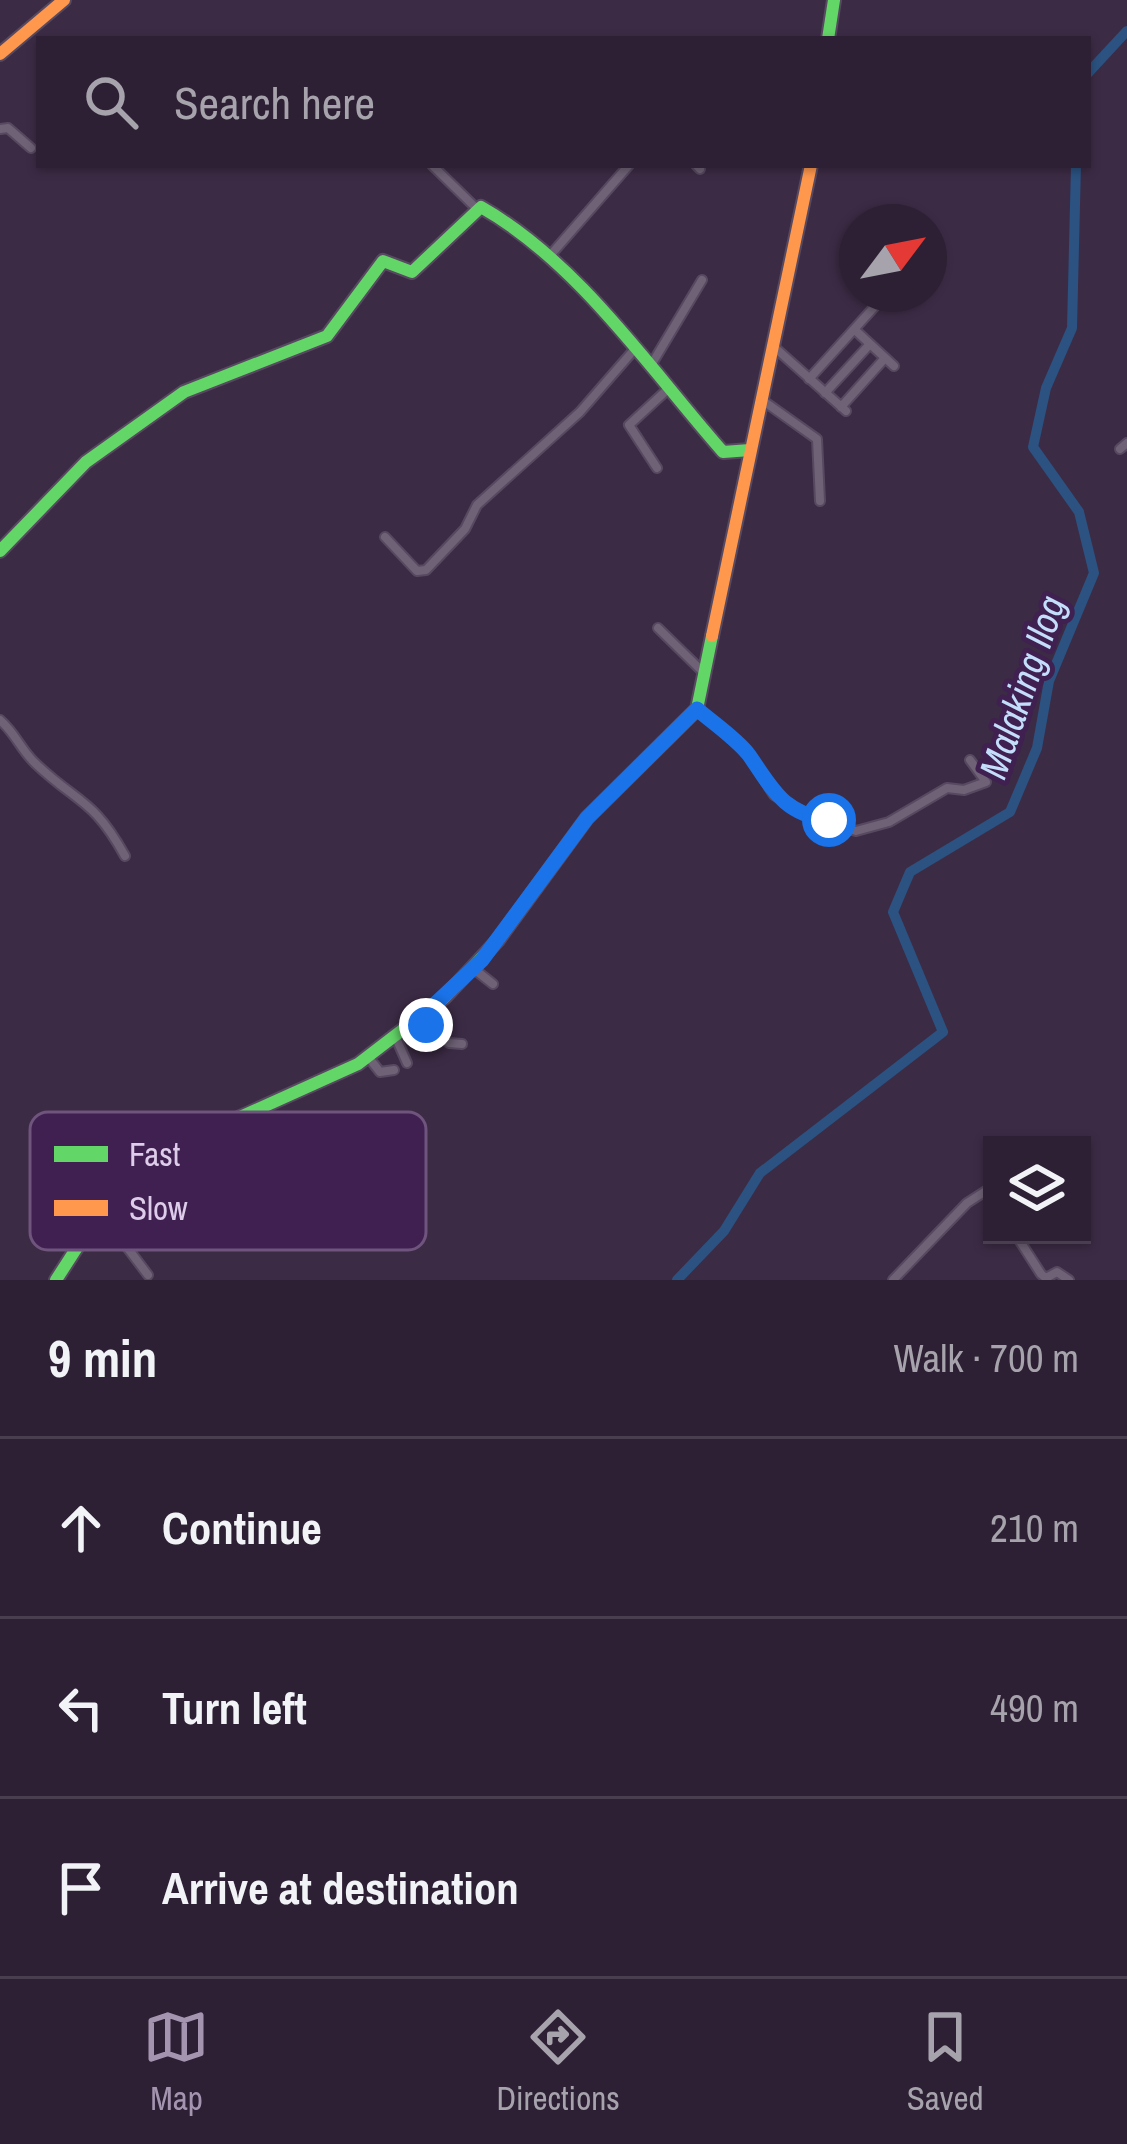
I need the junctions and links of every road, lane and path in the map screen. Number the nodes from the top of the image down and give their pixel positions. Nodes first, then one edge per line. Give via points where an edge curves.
1 (64, 0) edge
2 (834, 0) edge
3 (828, 36) edge
4 (0, 54) edge
5 (0, 129) edge
6 (31, 148) dead end
7 (434, 168) edge
8 (626, 168) edge
9 (810, 168) edge
10 (477, 209) junction
11 (547, 259) junction
12 (702, 280) dead end
13 (870, 312) edge
14 (855, 330) junction
15 (870, 344) junction
16 (773, 346) junction
17 (633, 351) junction
18 (886, 358) junction
19 (894, 365) dead end
20 (650, 369) junction
21 (809, 379) junction
22 (668, 389) junction
23 (825, 393) junction
24 (762, 400) junction
25 (750, 449) junction
26 (657, 468) dead end
27 (820, 501) dead end
28 (385, 536) dead end
29 (0, 551) edge
30 (658, 628) dead end
31 (706, 675) junction
32 (697, 709) junction
33 (0, 720) edge
34 (970, 760) dead end
35 (125, 856) dead end
36 (474, 969) junction
37 (493, 984) dead end
38 (418, 1020) junction
39 (396, 1038) junction
40 (462, 1044) dead end
41 (369, 1058) junction
42 (407, 1063) dead end
43 (394, 1070) dead end
44 (242, 1112) edge
45 (983, 1193) edge
46 (1022, 1244) edge
47 (73, 1250) edge
48 (129, 1250) edge
49 (148, 1275) dead end
50 (56, 1280) edge
51 (892, 1280) edge
52 (1069, 1280) edge

1 - 4 street
2 - 3 street
5 - 6 street
7 - 10 street
8 - 11 street
9 - 16 street
10 - 11 street via 496,213
10 - 29 street via 412,272 383,261 327,336 184,392 103,449
11 - 17 street
12 - 20 street
13 - 14 street
14 - 15 street
14 - 21 street
15 - 18 street
15 - 23 street
16 - 21 street
16 - 24 street
17 - 20 street
17 - 28 street via 580,412 477,505 427,570 417,571
18 - 19 street
18 - 23 street via 844,409
20 - 22 street
21 - 23 street
22 - 25 street via 723,452
22 - 26 street via 629,425
24 - 25 street
24 - 27 street via 818,439
25 - 31 street
30 - 31 street
31 - 32 street
32 - 34 street via 747,753 774,795 856,831 947,788 986,782
32 - 36 street via 587,818
33 - 35 street via 32,761 103,815
36 - 37 street
36 - 38 street
38 - 39 street
38 - 40 street
39 - 41 street
39 - 42 street
41 - 43 street via 378,1071
41 - 44 street
45 - 51 street
46 - 52 street via 1041,1274 1057,1271
47 - 50 street
48 - 49 street

